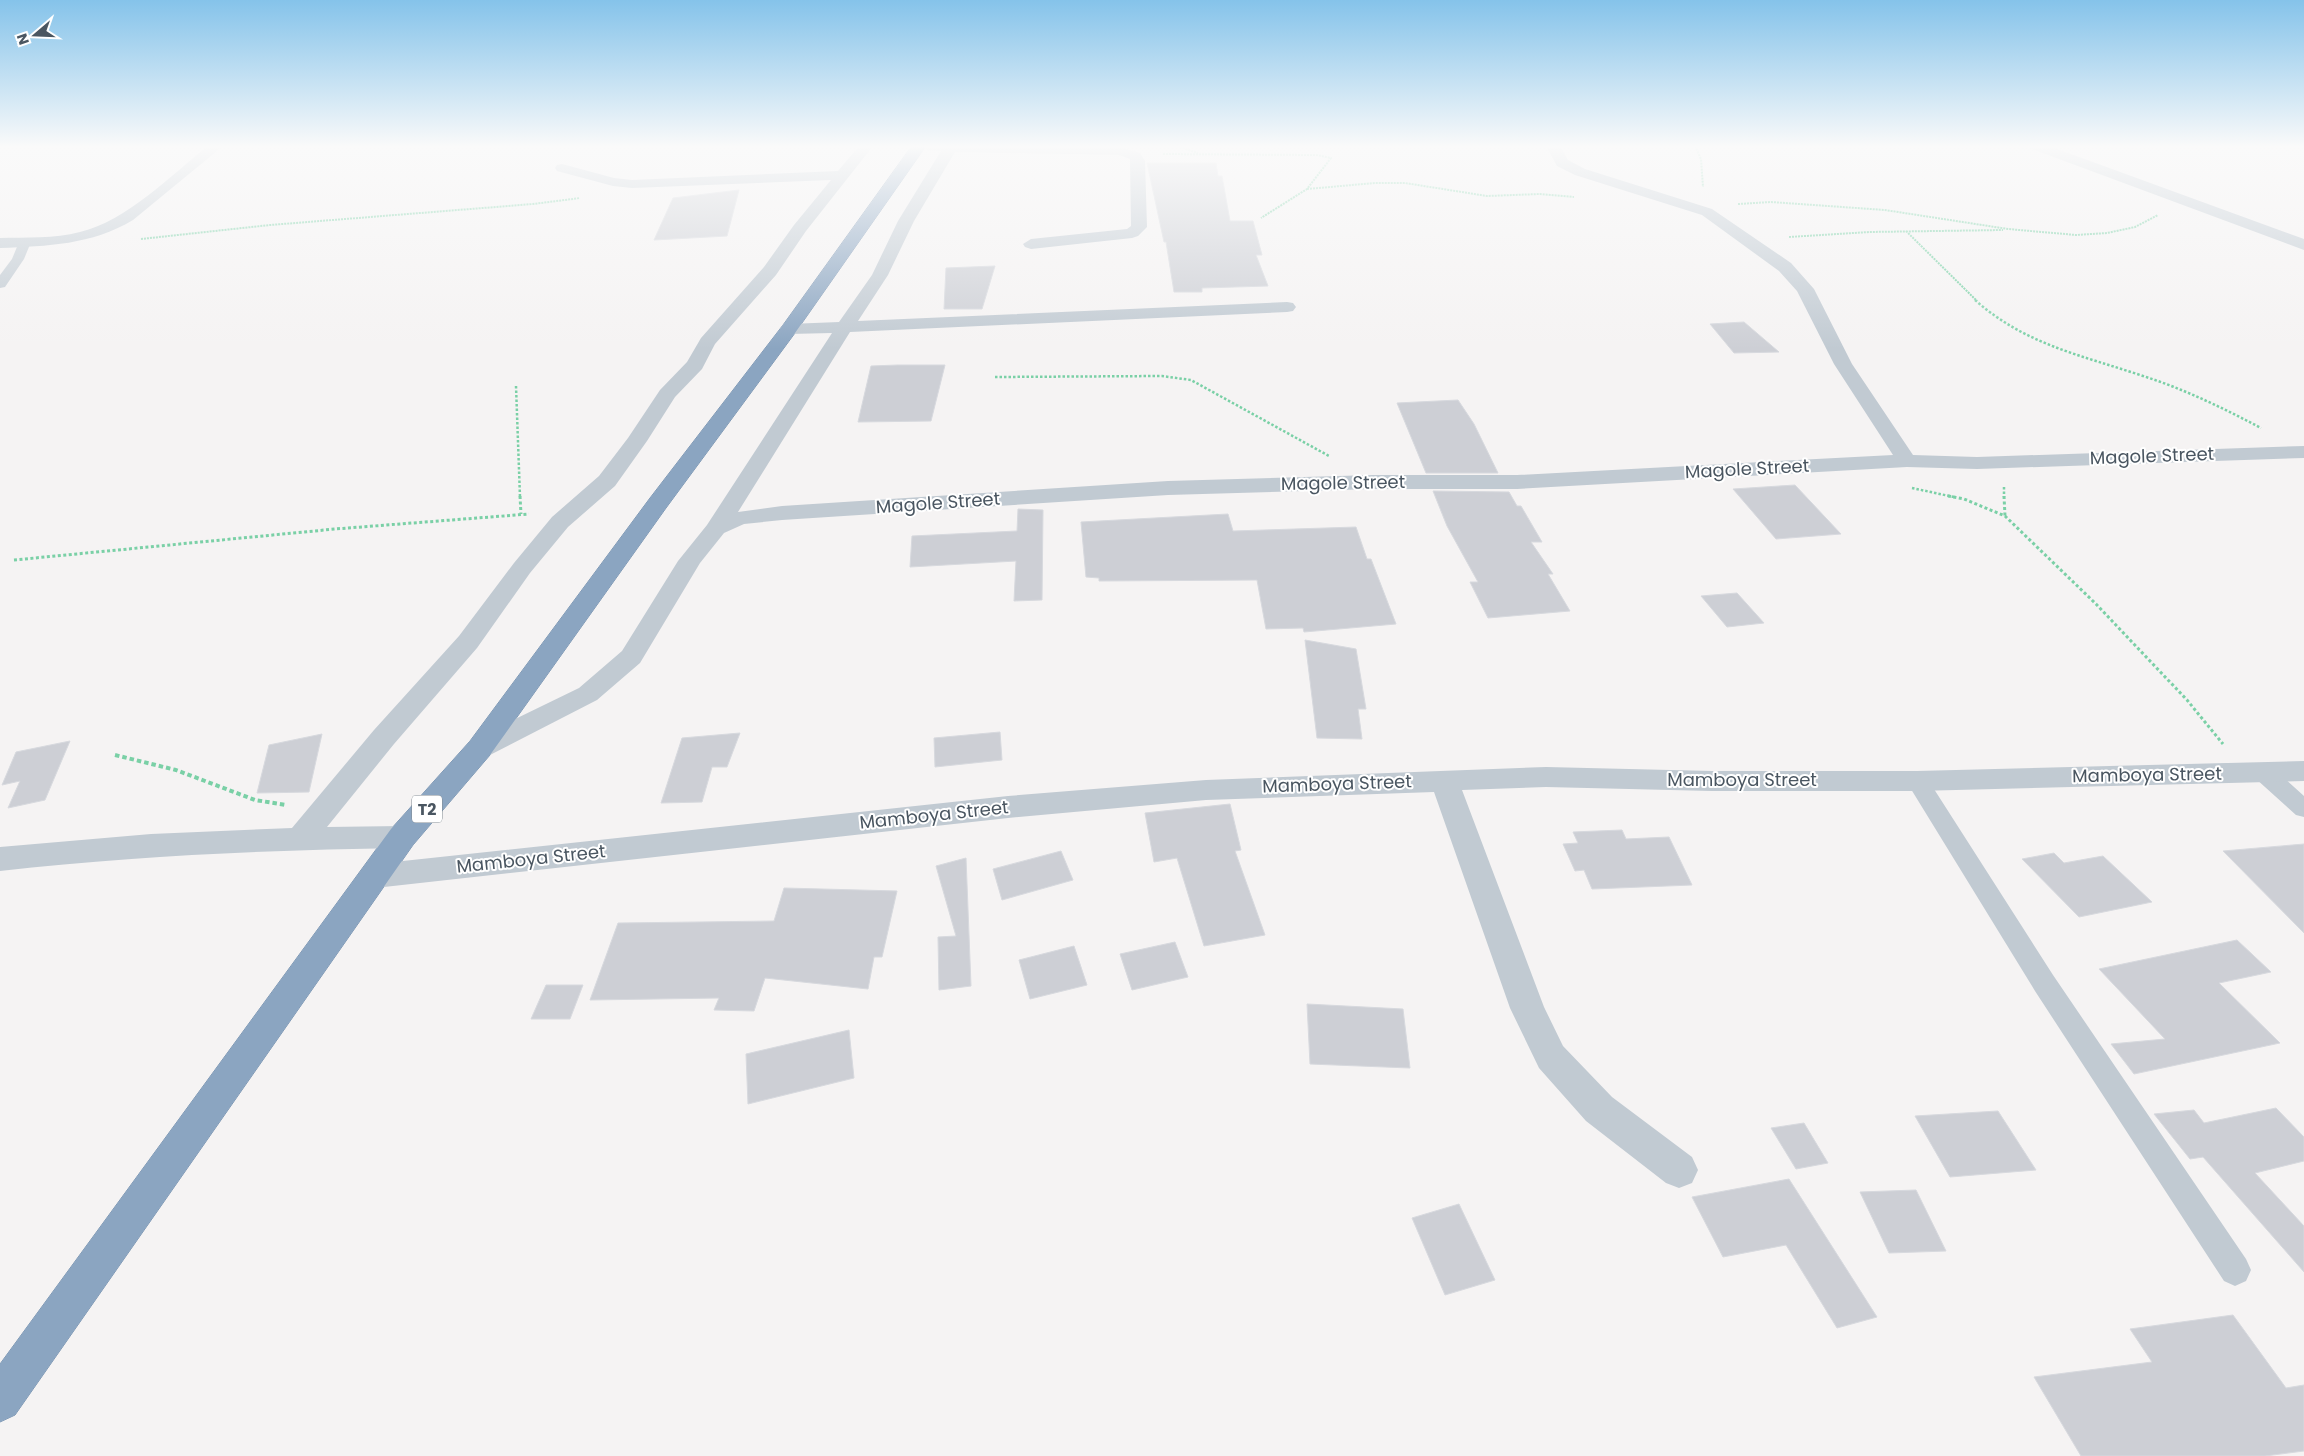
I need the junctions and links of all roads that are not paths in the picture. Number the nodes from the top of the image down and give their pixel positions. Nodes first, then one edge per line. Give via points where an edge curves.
1 (132, 214) edge
2 (811, 214) edge
3 (870, 214) edge
4 (910, 214) edge
5 (1139, 214) edge
6 (1710, 214) edge
7 (2221, 214) edge
8 (25, 242) junction
9 (0, 243) edge
10 (1031, 244) dead end
11 (2304, 245) edge
12 (0, 284) edge
13 (1287, 307) dead end
14 (845, 328) junction
15 (789, 329) junction
16 (2304, 452) edge
17 (1907, 461) junction
18 (716, 528) junction
19 (480, 748) junction
20 (2304, 771) edge
21 (2254, 772) junction
22 (1444, 780) junction
23 (1917, 780) junction
24 (2304, 809) edge
25 (302, 837) junction
26 (402, 837) junction
27 (0, 858) edge
28 (375, 876) junction
29 (1679, 1170) dead end
30 (2234, 1270) dead end
31 (0, 1400) edge

1 - 8 street via 91,236
2 - 25 street via 770,271 707,342 695,365 667,394 606,481 560,522 468,642
3 - 15 highway, T2
4 - 14 street via 880,275
5 - 10 street via 1139,227 1132,233
6 - 17 street via 1786,267 1805,289 1843,364
7 - 11 street
8 - 9 street
8 - 12 lane via 18,259
13 - 14 street
14 - 15 street
14 - 18 street
15 - 19 highway, T2
16 - 17 street, Magole Street via 1977,463
17 - 18 street, Magole Street via 1517,482 1168,488 782,513 739,518
18 - 19 street, Magole Street via 690,561 631,657 588,694
19 - 26 highway, T2
20 - 21 street, Mamboya Street
21 - 23 street, Mamboya Street
21 - 24 lane
22 - 23 street, Mamboya Street via 1546,777 1712,781
22 - 28 street, Mamboya Street via 1206,790 1008,807
22 - 29 street via 1527,1008 1551,1057 1599,1108
23 - 30 lane via 2044,983
25 - 26 street
25 - 27 street
26 - 28 highway, T2
28 - 31 highway, T2

